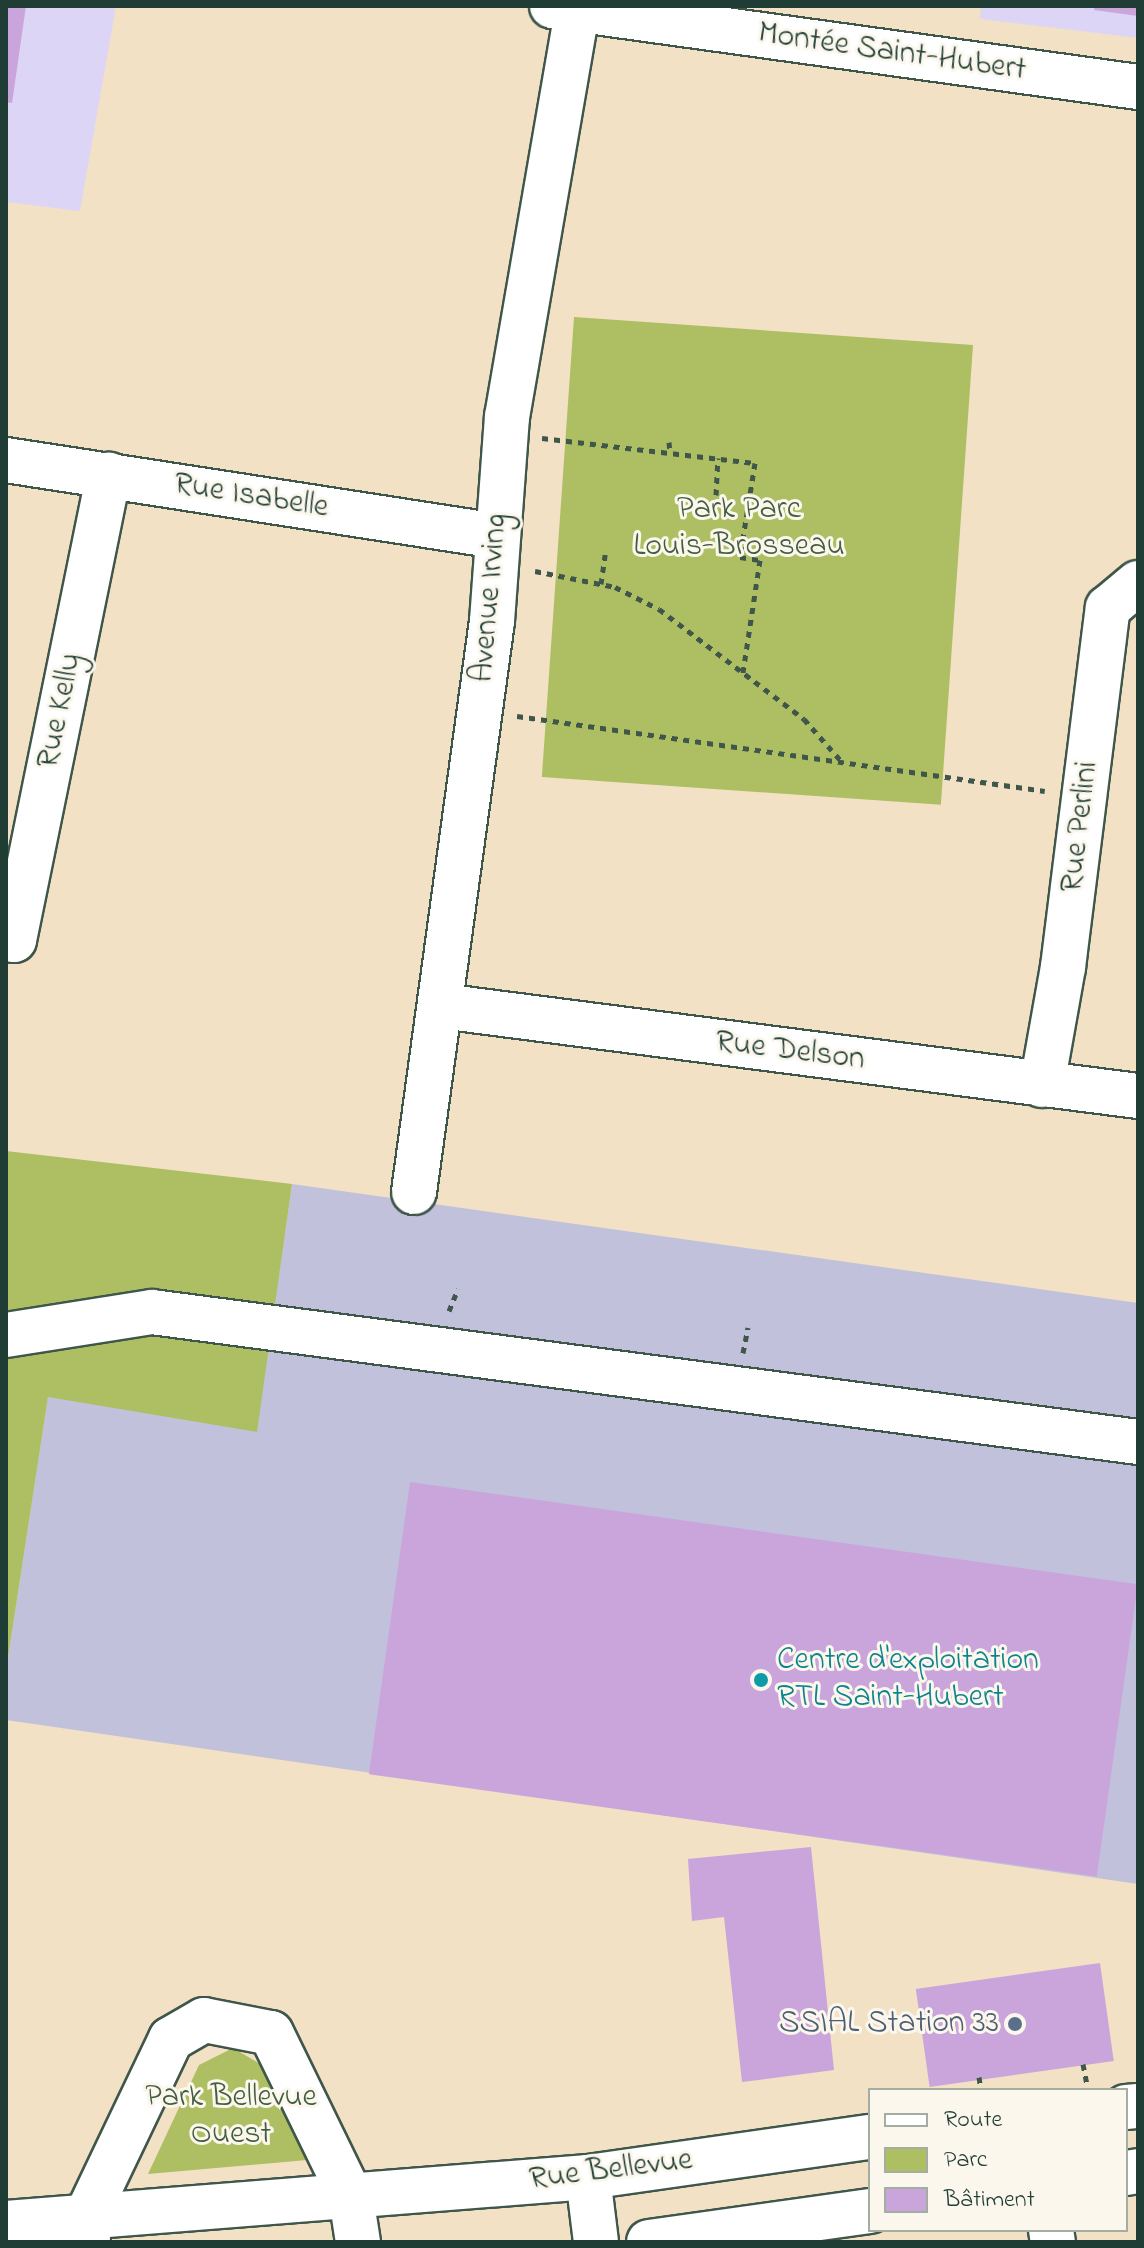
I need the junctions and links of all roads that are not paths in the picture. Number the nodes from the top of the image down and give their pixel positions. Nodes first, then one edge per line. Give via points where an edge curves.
1 (569, 7) edge
2 (1138, 87) edge
3 (6, 460) edge
4 (109, 475) junction
5 (495, 550) junction
6 (1138, 583) edge
7 (6, 939) edge
8 (441, 1006) junction
9 (1042, 1085) junction
10 (1138, 1096) edge
11 (414, 1192) dead end
12 (6, 1335) edge
13 (1138, 1442) edge
14 (868, 2137) edge
15 (588, 2177) junction
16 (351, 2197) junction
17 (868, 2211) edge
18 (6, 2223) edge
19 (87, 2229) edge
20 (358, 2242) edge
21 (596, 2242) edge
22 (649, 2242) edge

1 - 2 street, Montée Saint-Hubert
1 - 5 street, Avenue Irving via 505,433
3 - 4 street, Rue Isabelle
4 - 5 street, Rue Isabelle
4 - 7 street, Rue Kelly via 14,940
5 - 8 street, Avenue Irving via 480,711
6 - 9 street, Rue Perlini via 1108,608 1063,967
8 - 9 street, Rue Delson
8 - 11 street, Avenue Irving
9 - 10 street, Rue Delson
12 - 13 street via 152,1312
14 - 15 street, Rue Bellevue
15 - 16 street, Rue Bellevue
15 - 21 street
16 - 19 street, Rue Bellevue
16 - 19 street via 271,2033 204,2020 171,2039
16 - 20 street
17 - 22 street
18 - 19 street, Rue Bellevue

